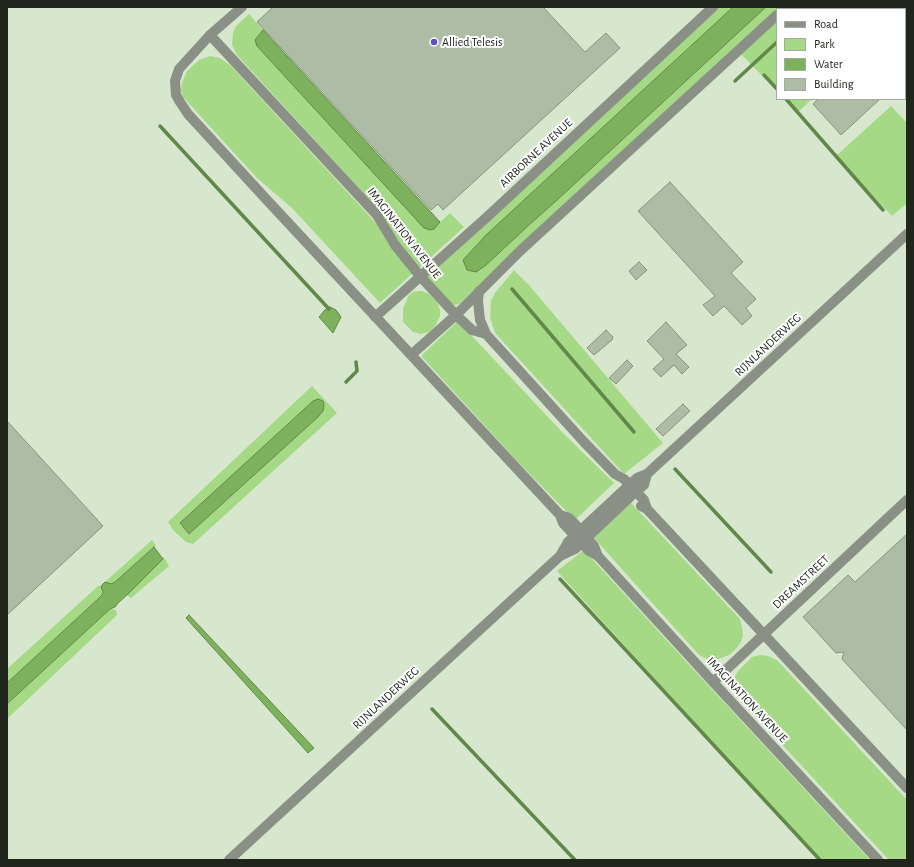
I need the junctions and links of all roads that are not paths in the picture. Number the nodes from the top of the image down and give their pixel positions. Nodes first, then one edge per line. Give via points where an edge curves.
1 (242, 7) edge
2 (713, 7) edge
3 (776, 16) edge
4 (210, 35) junction
5 (907, 234) edge
6 (420, 276) junction
7 (479, 291) junction
8 (456, 315) junction
9 (375, 317) junction
10 (486, 334) junction
11 (411, 355) junction
12 (630, 491) junction
13 (907, 500) edge
14 (581, 537) junction
15 (764, 635) junction
16 (713, 682) junction
17 (907, 788) edge
18 (229, 860) edge
19 (878, 860) edge

1 - 4 street
2 - 6 street, AIRBORNE AVENUE
3 - 7 street
4 - 6 street, IMAGINATION AVENUE via 377,215 395,245
4 - 9 street, IMAGINATION AVENUE via 179,69 175,81 176,95 188,114
5 - 12 street, RIJNLANDERWEG via 647,474 644,485
6 - 8 street, IMAGINATION AVENUE
6 - 9 street, AIRBORNE AVENUE
7 - 8 street
7 - 10 street via 480,320
8 - 10 street, IMAGINATION AVENUE via 472,330
8 - 11 street
9 - 11 street, IMAGINATION AVENUE
10 - 12 street, IMAGINATION AVENUE via 615,474 619,483
11 - 14 street, IMAGINATION AVENUE via 560,515 569,518
12 - 14 street, RIJNLANDERWEG
12 - 15 street, IMAGINATION AVENUE via 639,504 647,509
13 - 15 street, DREAMSTREET
14 - 16 street, IMAGINATION AVENUE via 589,551 598,556
14 - 18 street, RIJNLANDERWEG via 575,549 560,556
15 - 16 street, DREAMSTREET
15 - 17 street, IMAGINATION AVENUE
16 - 19 street, IMAGINATION AVENUE

